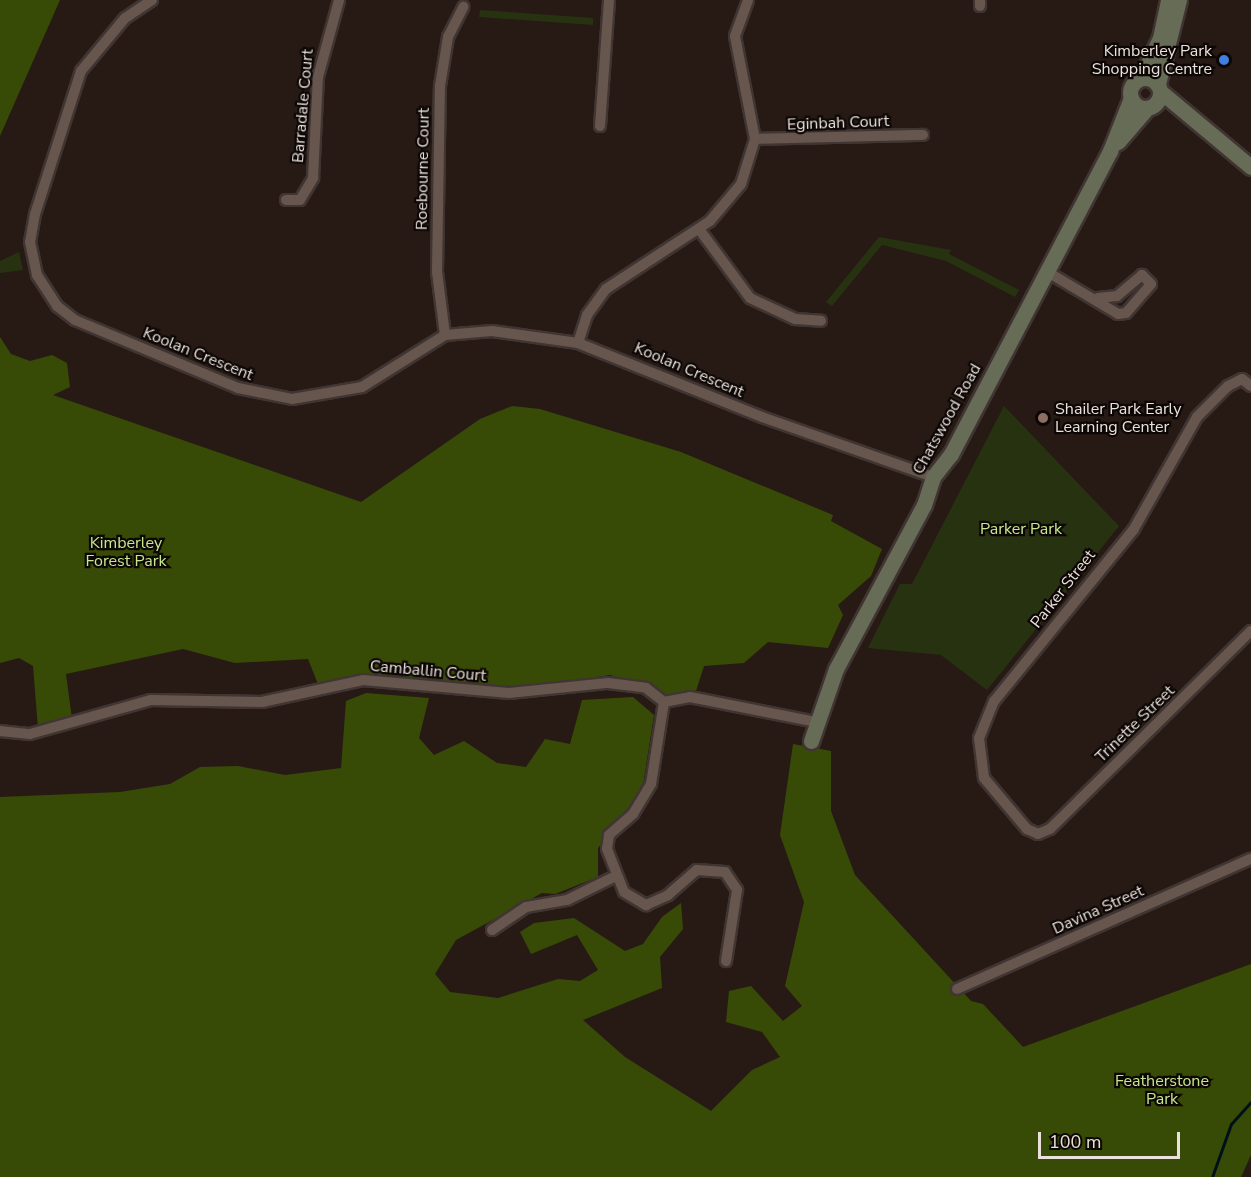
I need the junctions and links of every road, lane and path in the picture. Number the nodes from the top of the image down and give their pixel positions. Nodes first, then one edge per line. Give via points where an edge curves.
1 (152, 0) edge
2 (339, 0) edge
3 (609, 0) edge
4 (748, 0) edge
5 (1168, 0) edge
6 (1179, 0) edge
7 (463, 7) dead end
8 (1141, 78) junction
9 (1160, 88) junction
10 (1131, 98) junction
11 (1150, 107) junction
12 (1191, 120) junction
13 (600, 126) dead end
14 (923, 135) dead end
15 (755, 139) junction
16 (1110, 151) junction
17 (1251, 167) edge
18 (286, 200) dead end
19 (699, 229) junction
20 (1046, 271) junction
21 (1098, 298) junction
22 (821, 321) dead end
23 (445, 335) junction
24 (578, 343) junction
25 (1251, 386) edge
26 (933, 477) junction
27 (1251, 632) edge
28 (664, 702) junction
29 (816, 722) junction
30 (0, 731) edge
31 (811, 741) dead end
32 (1038, 834) joint
33 (1251, 859) edge
34 (616, 876) junction
35 (492, 930) dead end
36 (726, 961) dead end
37 (957, 989) dead end

1 - 23 street, Koolan Crescent via 125,18 91,55 66,108 30,242 37,275 57,306 75,320 238,388 292,399 362,387
2 - 18 street, Barradale Court via 318,77 313,178 300,200
3 - 13 street
4 - 15 street via 735,36 735,53 750,92
5 - 8 street via 1160,38
6 - 9 street
7 - 23 street, Roebourne Court via 448,37 440,86 437,272
8 - 9 street
8 - 10 street, Chatswood Road via 1130,88
9 - 11 street, Chatswood Road
9 - 12 street
10 - 11 street
10 - 16 street, Chatswood Road
11 - 12 street
11 - 16 street, Chatswood Road
12 - 17 street
14 - 15 street, Eginbah Court
15 - 19 street via 731,200
16 - 20 street, Chatswood Road
19 - 22 street via 750,298 795,319
19 - 24 street via 606,288 587,315
20 - 21 street
20 - 26 street, Chatswood Road via 951,454
21 - 21 street via 1117,296 1142,275 1152,284 1123,314
23 - 24 street, Koolan Crescent via 492,331
24 - 26 street, Koolan Crescent via 762,417
25 - 32 street, Parker Street via 1242,379 1228,386 1197,417 1134,529 983,722 978,756 984,778 1027,829
26 - 29 street, Chatswood Road via 924,505 836,669
27 - 32 street, Trinette Street
28 - 29 street via 690,697
28 - 30 street, Camballin Court via 646,688 608,682 509,693 363,680 262,702 165,698 37,732
28 - 34 street via 651,784 633,814 609,835
29 - 31 street, Chatswood Road
33 - 37 street, Davina Street
34 - 35 street via 567,900 526,907
34 - 36 street via 624,892 646,905 668,895 698,870 725,872 737,890

